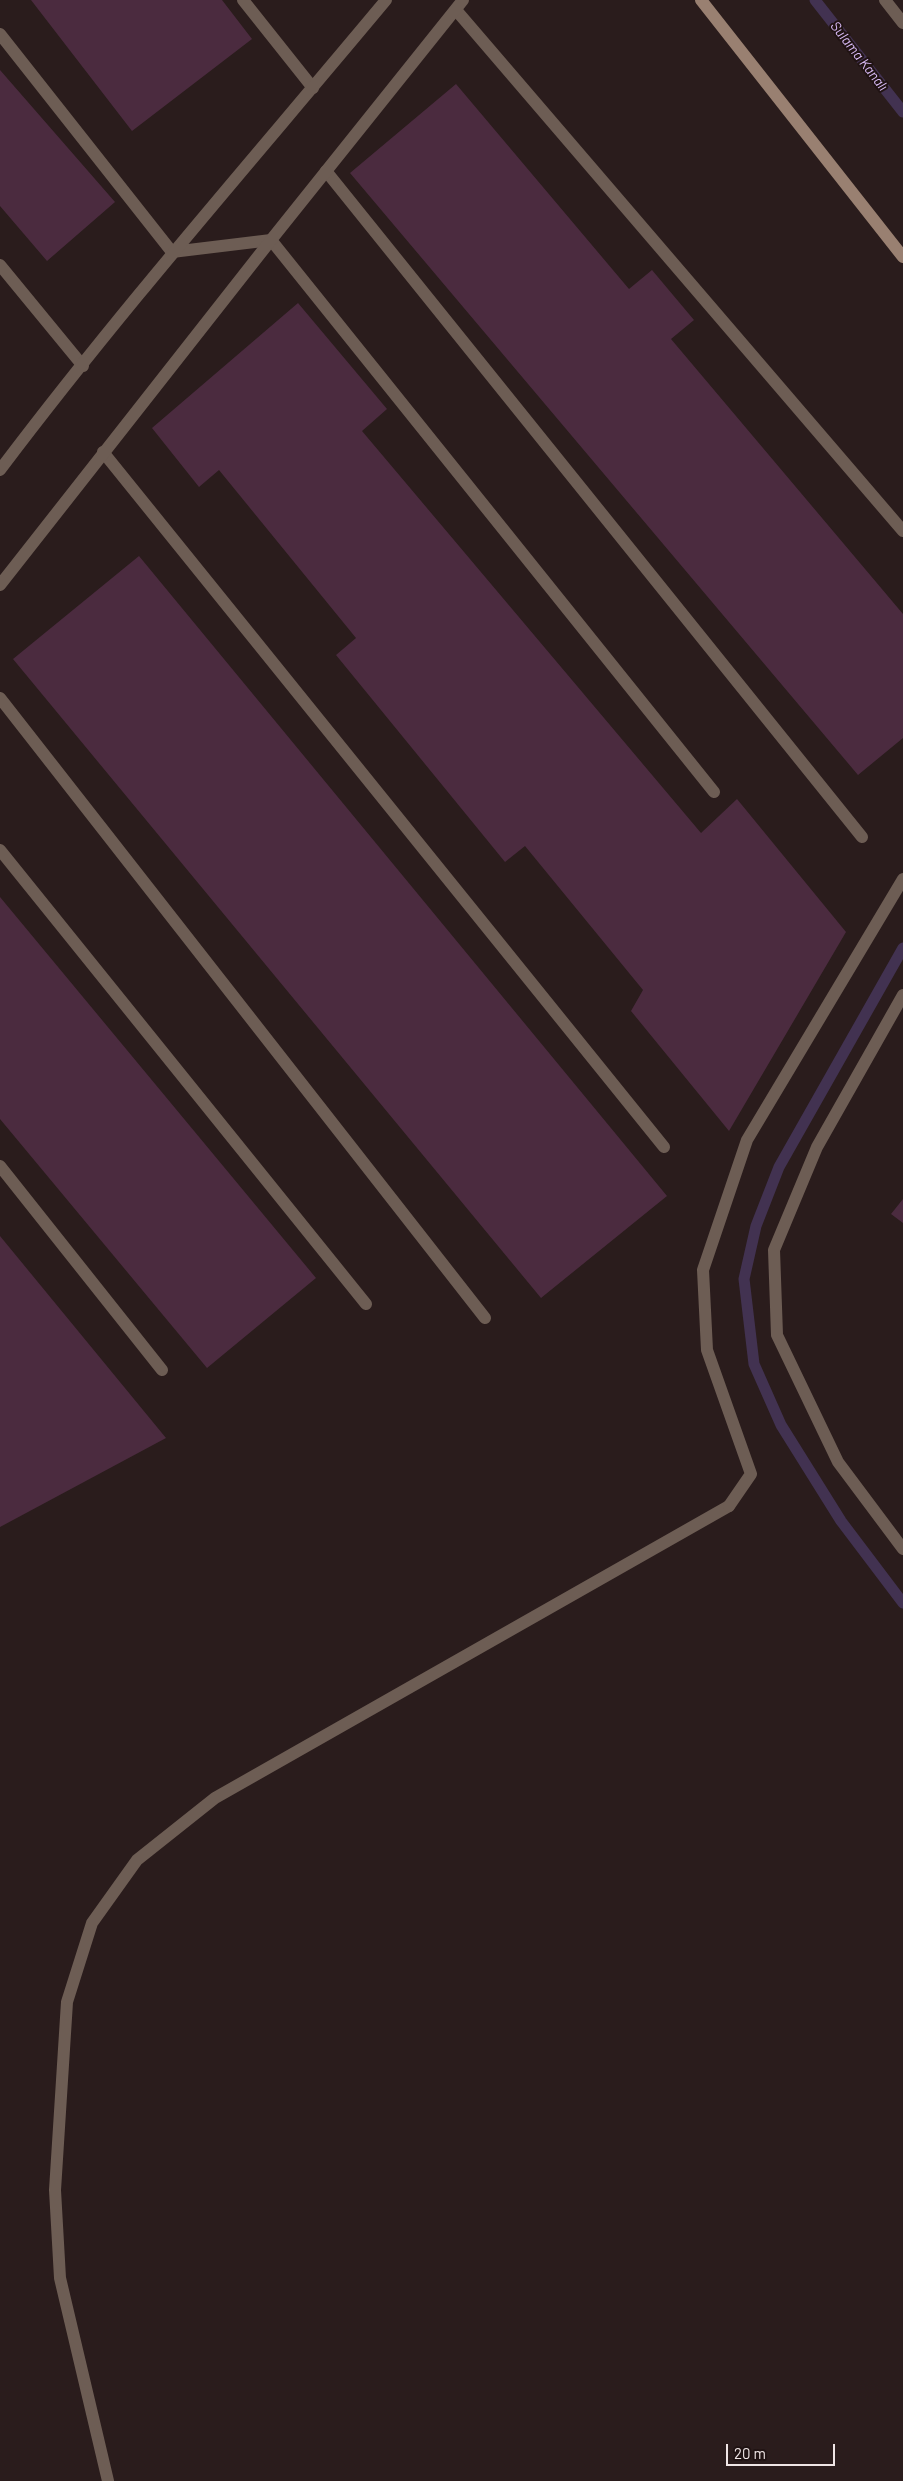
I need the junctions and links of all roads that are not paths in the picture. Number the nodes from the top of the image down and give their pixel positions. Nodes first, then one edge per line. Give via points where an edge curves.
1 (243, 0) edge
2 (386, 0) edge
3 (701, 0) edge
4 (885, 0) edge
5 (460, 5) edge
6 (903, 23) edge
7 (0, 34) edge
8 (313, 88) junction
9 (326, 170) junction
10 (271, 240) junction
11 (172, 252) junction
12 (903, 257) edge
13 (0, 265) edge
14 (82, 366) junction
15 (103, 452) junction
16 (0, 470) edge
17 (903, 530) edge
18 (0, 585) edge
19 (0, 698) edge
20 (714, 792) dead end
21 (862, 837) dead end
22 (0, 850) edge
23 (903, 879) edge
24 (903, 995) edge
25 (664, 1147) dead end
26 (0, 1166) edge
27 (366, 1304) dead end
28 (485, 1318) dead end
29 (162, 1370) dead end
30 (903, 1549) edge
31 (108, 2481) edge

1 - 8 street
2 - 8 street
3 - 12 main road
4 - 6 street
5 - 9 street
5 - 17 street
7 - 11 street
8 - 11 street
9 - 10 street
9 - 21 street
10 - 11 street
10 - 15 street
10 - 20 street
11 - 14 street
13 - 14 street
14 - 16 street
15 - 18 street
15 - 25 street
19 - 28 street
22 - 27 street
23 - 31 street via 747,1140 703,1270 707,1350 751,1474 729,1506 215,1798 137,1860 92,1923 67,2002 55,2190 60,2278
24 - 30 street via 817,1147 774,1250 777,1335 838,1462
26 - 29 street

